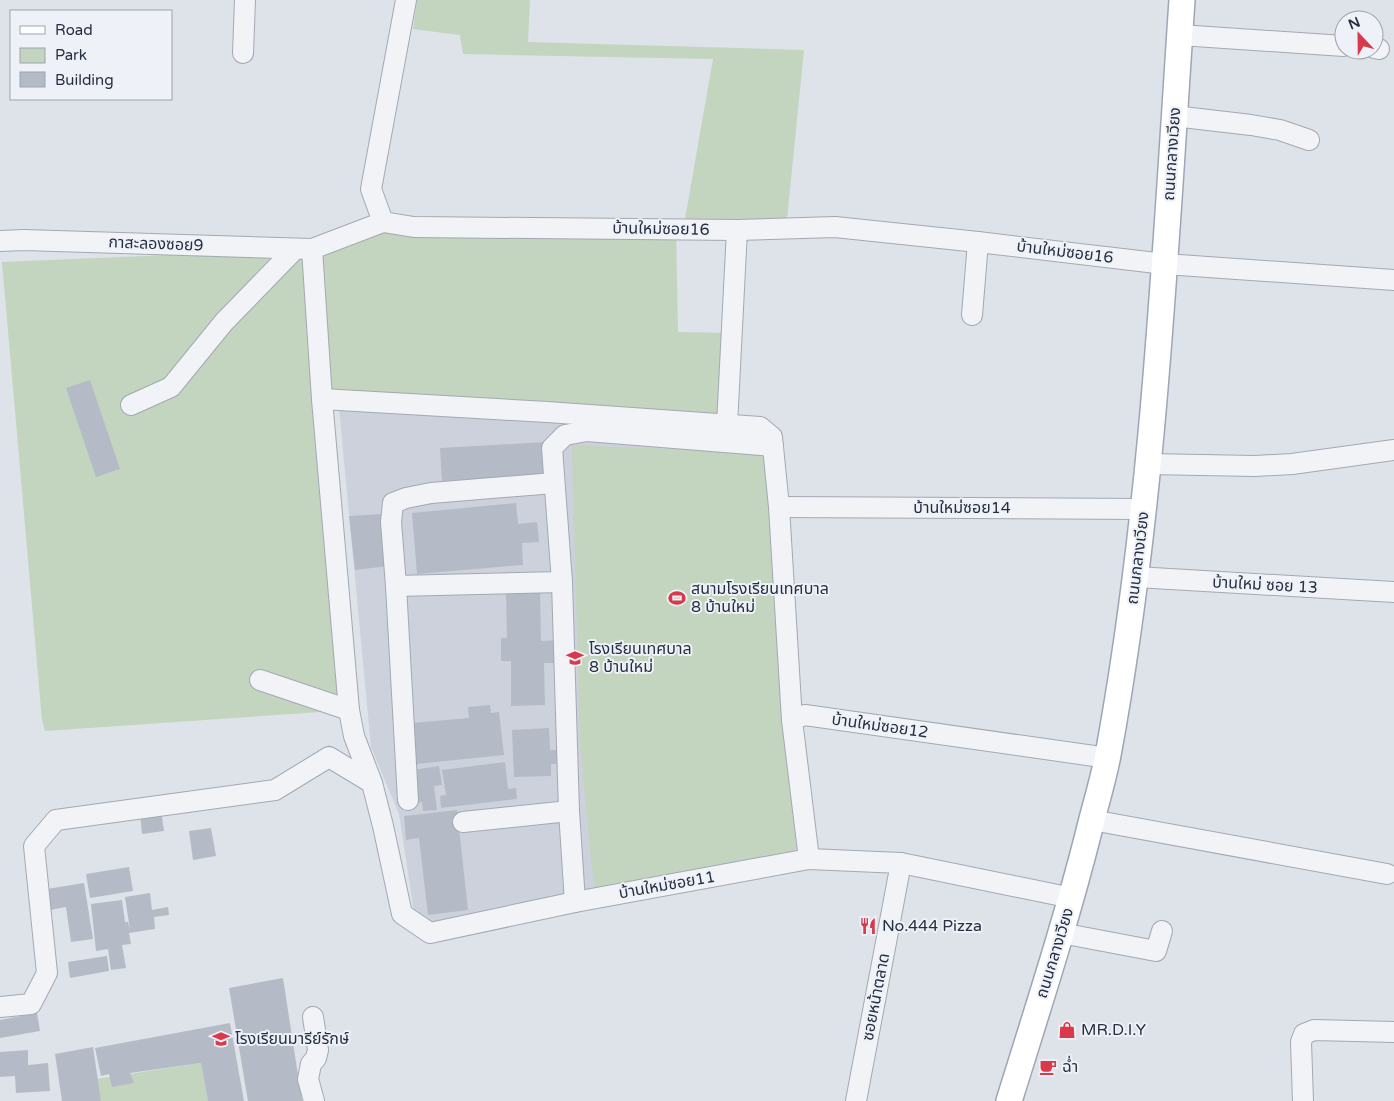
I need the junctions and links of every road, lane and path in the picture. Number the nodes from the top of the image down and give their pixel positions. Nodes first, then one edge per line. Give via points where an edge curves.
1 (244, 0) edge
2 (406, 0) edge
3 (1182, 0) edge
4 (1180, 35) junction
5 (1334, 45) edge
6 (243, 53) dead end
7 (1174, 116) junction
8 (1309, 140) dead end
9 (383, 222) junction
10 (737, 230) junction
11 (0, 241) edge
12 (978, 242) junction
13 (304, 249) junction
14 (1164, 264) junction
15 (1394, 280) edge
16 (972, 315) dead end
17 (322, 400) junction
18 (131, 405) dead end
19 (727, 425) junction
20 (773, 446) junction
21 (1394, 450) edge
22 (1148, 464) junction
23 (554, 483) junction
24 (779, 507) junction
25 (1144, 509) junction
26 (1136, 577) junction
27 (562, 582) junction
28 (396, 586) junction
29 (1394, 592) edge
30 (260, 680) dead end
31 (349, 710) junction
32 (792, 720) junction
33 (1108, 758) junction
34 (372, 783) junction
35 (408, 800) dead end
36 (569, 811) junction
37 (1092, 820) junction
38 (463, 822) dead end
39 (809, 859) junction
40 (901, 864) junction
41 (1387, 874) dead end
42 (1072, 898) junction
43 (575, 902) junction
44 (1162, 931) dead end
45 (1061, 932) junction
46 (0, 1008) edge
47 (313, 1017) dead end
48 (1394, 1032) edge
49 (314, 1101) edge
50 (856, 1101) edge
51 (1009, 1101) edge
52 (1302, 1101) edge

1 - 6 street
2 - 9 street via 371,189
3 - 4 main road, ถนนกลางเวียง
4 - 5 street
4 - 7 main road, ถนนกลางเวียง
7 - 8 street via 1280,130
7 - 14 main road, ถนนกลางเวียง
9 - 10 street, บ้านใหม่ซอย16 via 414,227
9 - 13 street
10 - 12 street, บ้านใหม่ซอย16 via 835,227
10 - 19 street
11 - 13 street, กาสะลองซอย9
12 - 14 street, บ้านใหม่ซอย16
12 - 16 street
13 - 17 street, บ้านใหม่ซอย11
13 - 18 street via 224,322 171,387
14 - 15 street, บ้านใหม่ซอย16
14 - 22 main road, ถนนกลางเวียง
17 - 19 street
17 - 31 street, บ้านใหม่ซอย11
19 - 20 street via 760,427 772,437
20 - 23 street via 587,431 565,435 552,448
20 - 24 street
21 - 22 street via 1292,464
22 - 25 main road, ถนนกลางเวียง
23 - 27 street
23 - 28 street via 431,493 393,503 391,522
24 - 25 street, บ้านใหม่ซอย14
24 - 32 street
25 - 26 main road, ถนนกลางเวียง
26 - 29 street, บ้านใหม่ ซอย 13
26 - 33 main road, ถนนกลางเวียง
27 - 28 street
27 - 36 street
28 - 35 street
30 - 31 street
31 - 34 street, บ้านใหม่ซอย11 via 354,736
32 - 33 street, บ้านใหม่ซอย12 via 804,715
32 - 39 street
33 - 37 main road, ถนนกลางเวียง
34 - 43 street, บ้านใหม่ซอย11 via 402,914 430,933
34 - 46 street via 329,757 275,790 56,820 34,846 47,973 31,1004
36 - 38 street
36 - 43 street
37 - 41 street
37 - 42 main road, ถนนกลางเวียง
39 - 40 street, บ้านใหม่ซอย11
39 - 43 street, บ้านใหม่ซอย11
40 - 42 street, บ้านใหม่ซอย11
40 - 50 street, ซอยหน้าตลาด
42 - 45 main road, ถนนกลางเวียง
44 - 45 street via 1156,951
45 - 51 main road, ถนนกลางเวียง
47 - 49 street via 318,1050 308,1079
48 - 52 street via 1314,1030 1304,1034 1301,1042

